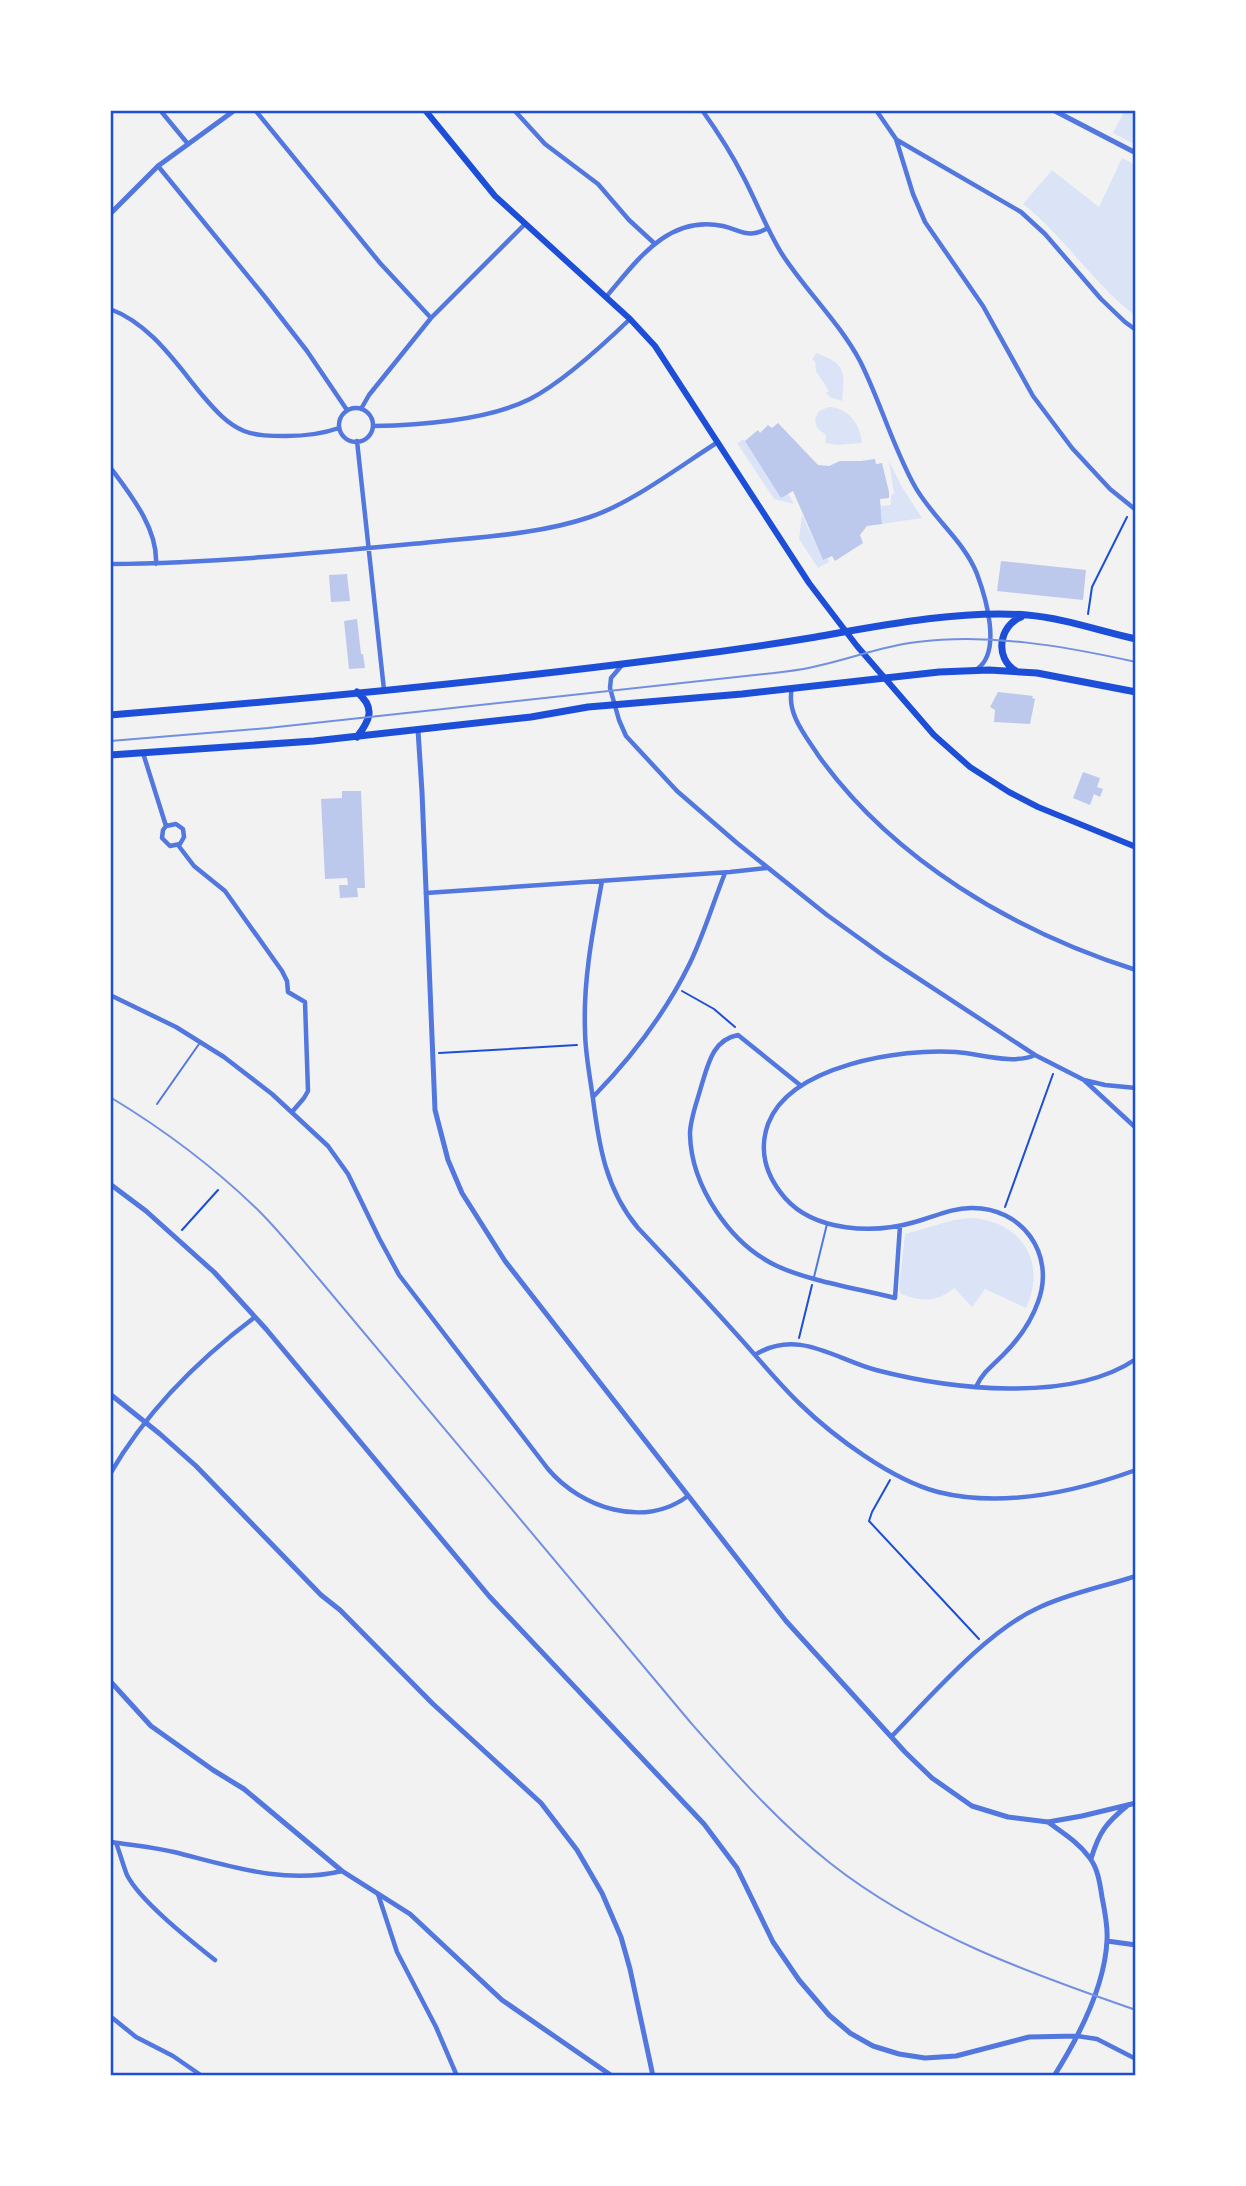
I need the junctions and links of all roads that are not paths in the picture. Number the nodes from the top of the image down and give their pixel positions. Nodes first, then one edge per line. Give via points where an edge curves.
1 (160, 110) edge
2 (234, 110) edge
3 (255, 110) edge
4 (425, 110) edge
5 (514, 110) edge
6 (702, 110) edge
7 (876, 110) edge
8 (1054, 110) edge
9 (896, 139) junction
10 (188, 144) junction
11 (1136, 153) edge
12 (158, 166) junction
13 (110, 214) edge
14 (525, 224) junction
15 (768, 228) junction
16 (654, 243) junction
17 (606, 297) junction
18 (110, 309) edge
19 (430, 318) junction
20 (630, 318) junction
21 (1136, 330) edge
22 (361, 409) junction
23 (347, 410) junction
24 (373, 426) junction
25 (339, 428) junction
26 (357, 441) junction
27 (718, 442) junction
28 (110, 467) edge
29 (1136, 510) edge
30 (368, 548) junction
31 (110, 564) edge
32 (156, 564) junction
33 (988, 615) junction
34 (1025, 615) junction
35 (846, 632) junction
36 (1136, 639) edge
37 (624, 664) junction
38 (972, 671) junction
39 (1016, 671) junction
40 (884, 678) junction
41 (792, 688) junction
42 (384, 690) junction
43 (358, 692) junction
44 (1136, 692) edge
45 (614, 705) junction
46 (110, 715) edge
47 (418, 730) junction
48 (357, 737) junction
49 (143, 753) junction
50 (110, 755) edge
51 (166, 826) junction
52 (178, 845) junction
53 (1136, 847) edge
54 (768, 868) junction
55 (725, 873) junction
56 (602, 881) junction
57 (426, 893) junction
58 (1136, 970) edge
59 (110, 995) edge
60 (201, 1042) junction
61 (1035, 1055) junction
62 (1084, 1080) junction
63 (800, 1086) junction
64 (1136, 1087) edge
65 (593, 1098) junction
66 (157, 1104) dead end
67 (292, 1112) junction
68 (1136, 1128) edge
69 (110, 1184) edge
70 (828, 1223) junction
71 (900, 1226) junction
72 (814, 1278) junction
73 (256, 1317) junction
74 (755, 1355) junction
75 (1136, 1359) edge
76 (976, 1387) junction
77 (110, 1394) edge
78 (146, 1422) junction
79 (1136, 1470) edge
80 (110, 1474) edge
81 (688, 1496) junction
82 (1136, 1576) edge
83 (110, 1681) edge
84 (892, 1736) junction
85 (1134, 1802) edge
86 (1048, 1822) junction
87 (113, 1843) edge
88 (1091, 1859) junction
89 (342, 1871) junction
90 (378, 1894) junction
91 (1107, 1941) junction
92 (1136, 1945) edge
93 (215, 1960) dead end
94 (110, 2015) edge
95 (1077, 2036) junction
96 (1136, 2059) edge
97 (202, 2076) edge
98 (457, 2076) edge
99 (611, 2076) edge
100 (653, 2076) edge
101 (1054, 2076) edge

1 - 10 street
2 - 10 street
3 - 19 street
4 - 14 main road via 490,191
5 - 16 street via 545,144 597,184
6 - 15 street via 742,174
7 - 9 street
8 - 11 street
9 - 21 street via 1021,212
9 - 29 street via 925,222 983,306 1042,409 1092,471
10 - 12 street
12 - 13 street
12 - 23 street via 307,351
14 - 17 main road
14 - 19 street
15 - 16 street via 750,235 699,224 670,232
15 - 33 street via 855,354 915,486 975,569
16 - 17 street
17 - 20 main road
18 - 25 street via 127,316 157,341 232,425 253,434 279,436
19 - 22 street
20 - 24 street via 560,379 523,402 475,416
20 - 27 main road via 664,357
22 - 23 street
22 - 24 street via 370,415
23 - 25 street
24 - 26 street via 368,436
25 - 26 street via 347,439
26 - 30 street
27 - 30 street via 591,517 505,534
27 - 35 main road via 793,561
28 - 32 street via 147,526
30 - 32 street
30 - 42 street
31 - 32 street
33 - 34 main road
33 - 35 main road
33 - 38 street via 990,651 985,662
34 - 36 main road
34 - 39 main road via 1012,621 1003,636 1003,657
35 - 37 main road
35 - 40 main road
37 - 42 main road
37 - 45 street via 610,682
38 - 39 main road
38 - 40 main road
39 - 44 main road
40 - 41 main road
40 - 53 main road via 940,741 981,775 1038,807
41 - 45 main road
41 - 58 street via 794,718 829,770 864,810 909,850 964,891 1034,930
42 - 43 main road
43 - 46 main road
43 - 48 main road via 370,712
45 - 47 main road
45 - 54 street via 626,736 642,754
47 - 48 main road
47 - 57 street
48 - 49 main road
49 - 50 main road
49 - 51 street
51 - 52 street via 163,841
51 - 52 street via 176,824 183,829
52 - 67 street via 192,865 225,891 283,973 288,992 305,1002 308,1091
54 - 55 street
54 - 61 street via 884,956
55 - 56 street
55 - 65 street via 680,982 630,1056
56 - 57 street
56 - 65 street via 585,1017
57 - 81 street via 433,1096 456,1181 505,1261
59 - 60 street
60 - 66 lane
60 - 67 street
61 - 62 street
61 - 63 street via 1015,1059 955,1052 894,1056 834,1070
62 - 64 street
62 - 68 street
63 - 70 street via 770,1120 765,1161 787,1200
63 - 72 street via 738,1035 726,1039 716,1047 690,1132 697,1168 722,1218 753,1252 778,1267
65 - 74 street via 604,1166 625,1212
67 - 81 street via 340,1160 400,1275 556,1479 580,1497 620,1511 659,1510
69 - 73 street via 215,1272
70 - 71 street via 866,1229
70 - 72 lane
71 - 72 street via 895,1298
71 - 76 street via 954,1210 980,1208 1015,1221 1036,1242 1043,1273 1037,1306 1019,1336
73 - 78 street via 204,1358
73 - 95 street via 489,1596 719,1842 773,1942 828,2015 873,2046 925,2058 956,2056 1029,2037
74 - 76 street via 780,1344 800,1343 877,1370
74 - 79 street via 799,1404 837,1435 897,1475 927,1488 978,1499 1011,1497 1066,1490
75 - 76 street via 1103,1375 1057,1385
77 - 78 street
78 - 80 street
78 - 100 street via 204,1474 421,1693 544,1806 588,1867 612,1915 628,1960
81 - 84 street via 786,1621
82 - 84 street via 1059,1599 1014,1622
83 - 89 street via 150,1726 244,1789
84 - 86 street via 932,1778 972,1805 1008,1817
85 - 86 street
85 - 88 street via 1108,1822
86 - 88 street
87 - 89 street via 288,1877
87 - 93 street via 139,1892
88 - 91 street via 1100,1885
89 - 90 street
90 - 98 street via 397,1952
90 - 99 street via 410,1914 502,2000
91 - 92 street
91 - 95 street via 1098,1982
94 - 97 street via 136,2037
95 - 96 street via 1097,2039
95 - 101 street

